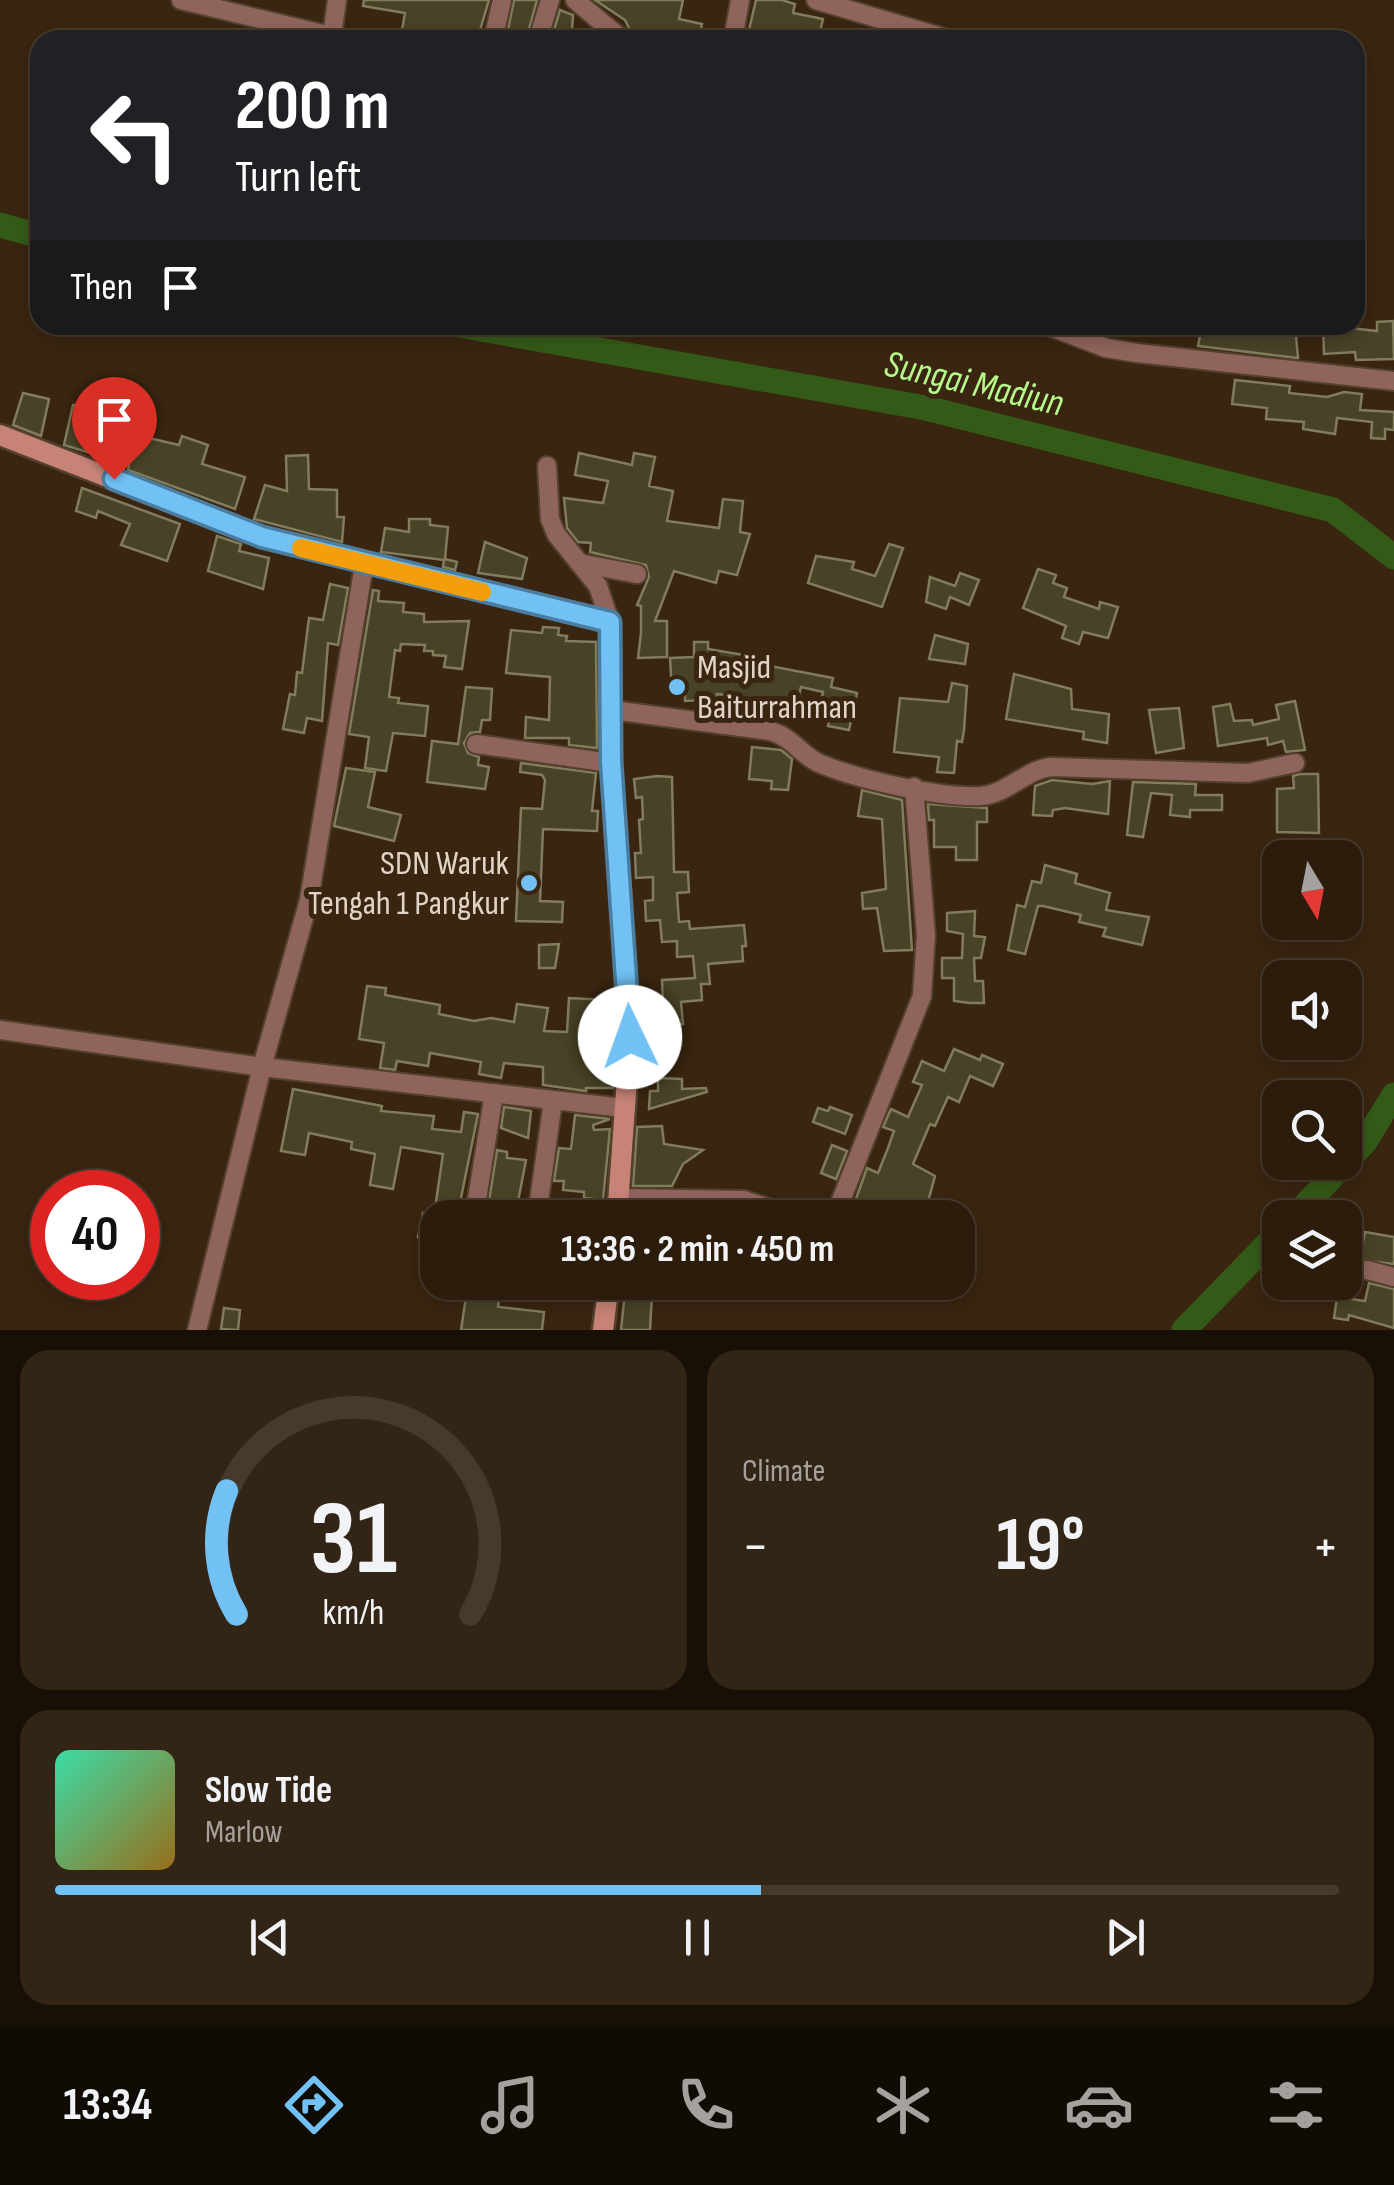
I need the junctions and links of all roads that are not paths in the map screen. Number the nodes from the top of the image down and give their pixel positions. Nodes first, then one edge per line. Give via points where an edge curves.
1 (182, 0) edge
2 (337, 0) edge
3 (502, 0) edge
4 (550, 0) edge
5 (575, 0) edge
6 (740, 0) edge
7 (816, 0) edge
8 (307, 30) edge
9 (339, 30) edge
10 (495, 30) edge
11 (541, 30) edge
12 (610, 30) edge
13 (735, 30) edge
14 (918, 30) edge
15 (1072, 335) edge
16 (1394, 381) edge
17 (0, 435) edge
18 (547, 466) dead end
19 (576, 563) junction
20 (364, 565) junction
21 (638, 574) dead end
22 (610, 622) junction
23 (612, 710) junction
24 (476, 744) dead end
25 (611, 762) junction
26 (1295, 763) dead end
27 (914, 788) junction
28 (0, 1030) edge
29 (262, 1067) junction
30 (494, 1093) junction
31 (553, 1101) junction
32 (624, 1108) junction
33 (477, 1200) edge
34 (539, 1200) edge
35 (619, 1200) edge
36 (841, 1200) edge
37 (1367, 1270) dead end
38 (1394, 1277) edge
39 (607, 1300) edge
40 (197, 1330) edge
41 (604, 1330) edge

1 - 8 street
2 - 9 street
3 - 10 street
4 - 11 street
5 - 12 street
6 - 13 street
7 - 14 street
15 - 16 street via 1106,348
17 - 20 street via 262,537
18 - 19 street via 550,519
19 - 21 street
19 - 22 street via 598,586
20 - 22 street
20 - 29 street via 309,900
22 - 23 street
23 - 25 street
23 - 27 street via 770,731 821,764
24 - 25 street
25 - 32 street via 630,1037
26 - 27 street via 1248,773 1052,767 980,796
27 - 36 street via 926,935 922,996
28 - 29 street
29 - 30 street
29 - 40 street
30 - 31 street
30 - 33 street
31 - 32 street
31 - 34 street
32 - 35 street
37 - 38 street
39 - 41 street

